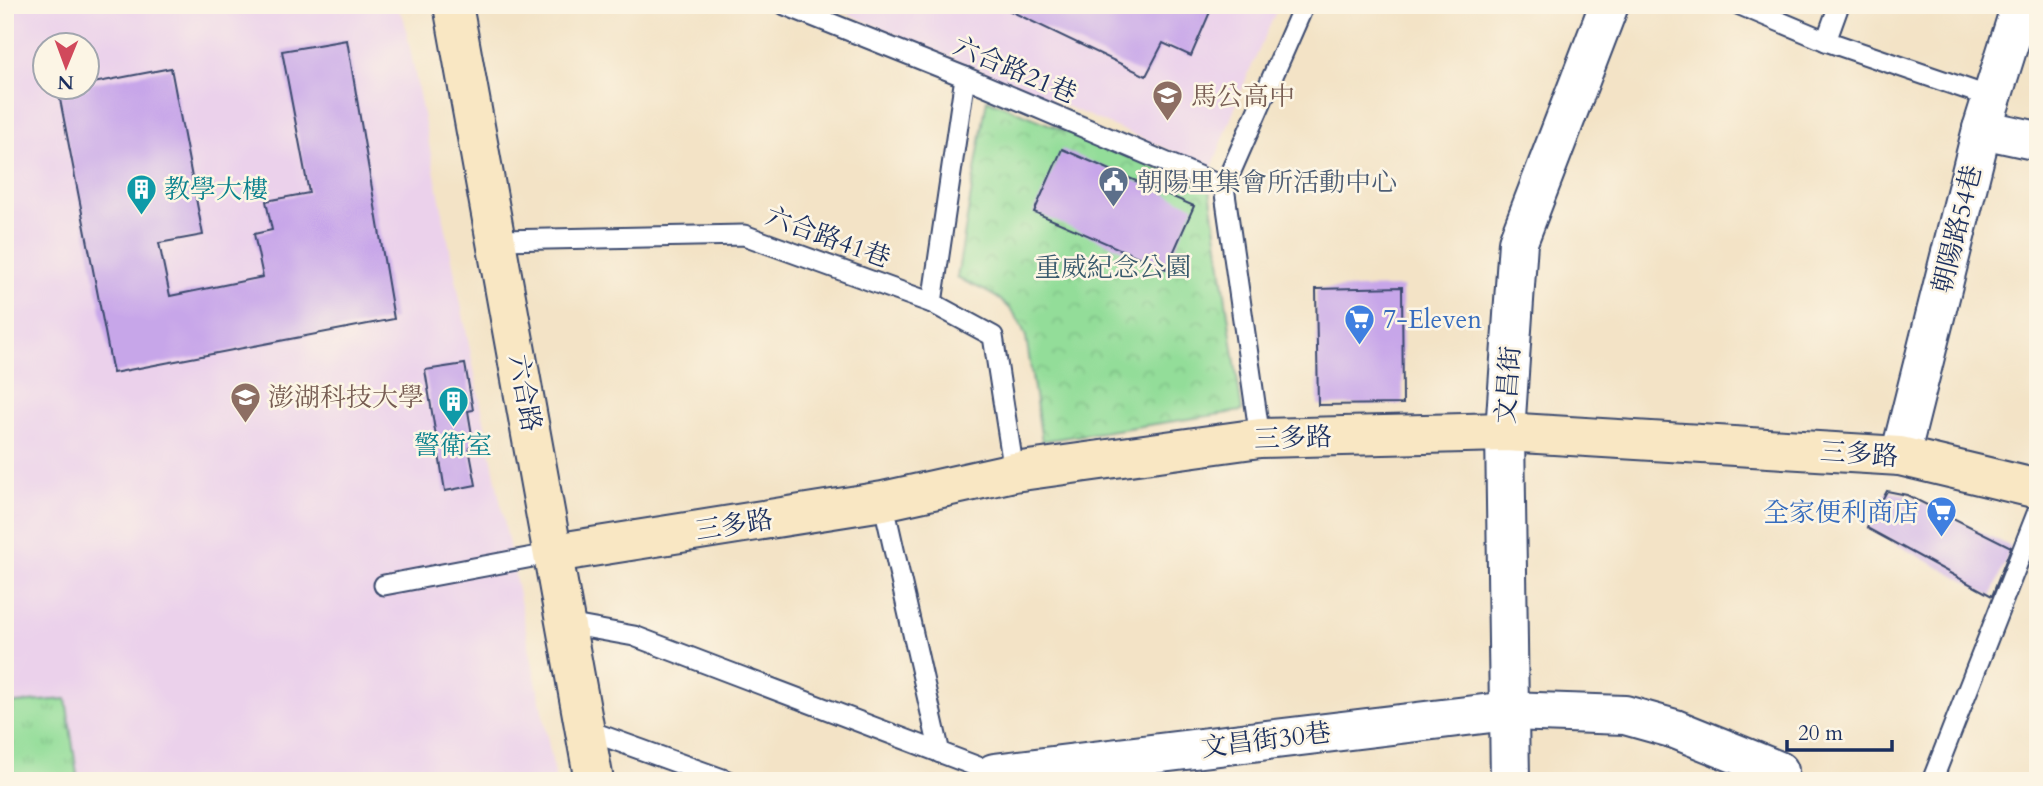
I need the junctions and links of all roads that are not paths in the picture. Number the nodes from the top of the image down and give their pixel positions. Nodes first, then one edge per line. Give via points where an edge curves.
1 (453, 5) edge
2 (785, 5) edge
3 (1304, 5) edge
4 (1609, 5) edge
5 (1740, 5) edge
6 (1839, 5) edge
7 (2021, 5) edge
8 (1826, 41) junction
9 (965, 77) junction
10 (1987, 113) junction
11 (2038, 141) edge
12 (1224, 187) junction
13 (497, 240) junction
14 (932, 303) junction
15 (1505, 432) junction
16 (1259, 438) junction
17 (1900, 456) junction
18 (1014, 472) junction
19 (2038, 489) edge
20 (883, 501) junction
21 (2038, 511) edge
22 (554, 553) junction
23 (384, 585) dead end
24 (567, 624) junction
25 (1508, 711) junction
26 (584, 729) junction
27 (940, 752) junction
28 (1779, 771) dead end
29 (990, 777) edge
30 (594, 781) edge
31 (728, 781) edge
32 (1510, 781) edge
33 (1932, 781) edge

1 - 13 street, 六合路
2 - 9 lane, 六合路21巷
3 - 12 lane
4 - 15 street, 文昌街 via 1518,242
5 - 8 lane
6 - 8 lane
7 - 10 street, 朝陽路54巷
8 - 10 lane
9 - 12 lane, 六合路21巷
9 - 14 lane
10 - 11 street
10 - 17 street, 朝陽路54巷
12 - 16 lane
13 - 14 lane, 六合路41巷 via 744,235
13 - 22 street, 六合路
14 - 18 lane, 六合路41巷 via 993,336
15 - 16 street, 三多路
15 - 17 street, 三多路
15 - 25 street, 文昌街
16 - 18 street, 三多路
17 - 19 street, 三多路
18 - 20 street, 三多路
20 - 22 street, 三多路
20 - 27 lane
21 - 33 lane
22 - 23 lane
22 - 24 street, 六合路
24 - 26 street, 六合路
24 - 27 lane via 634,636
25 - 28 street, 文昌街30巷 via 1625,715 1675,729
25 - 29 street, 文昌街30巷
25 - 32 street, 文昌街
26 - 30 street, 六合路
26 - 31 lane
27 - 29 lane

